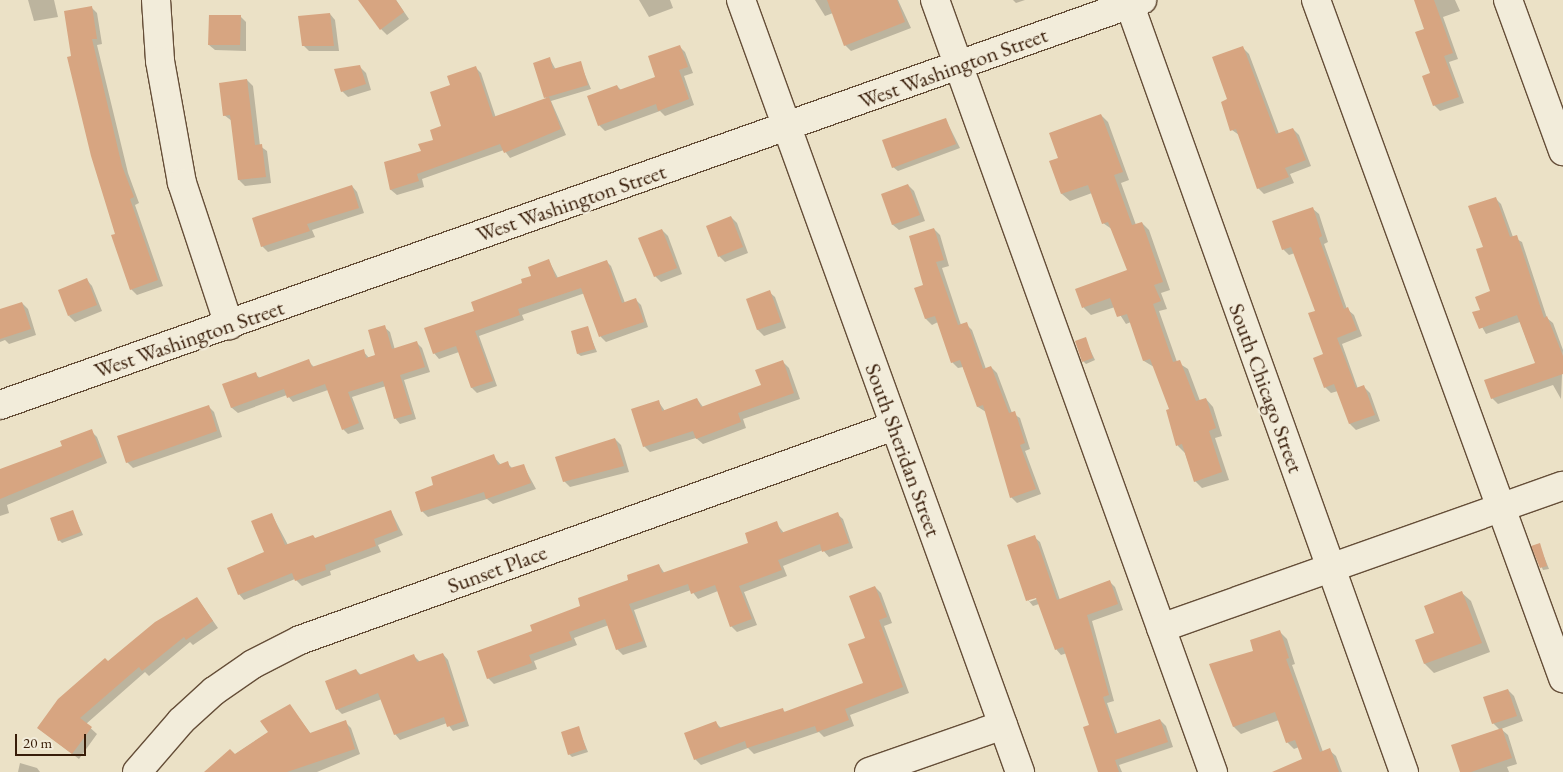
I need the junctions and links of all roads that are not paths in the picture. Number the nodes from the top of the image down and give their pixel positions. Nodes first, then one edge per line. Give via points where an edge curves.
1 (156, 0) edge
2 (741, 0) edge
3 (935, 0) edge
4 (1316, 0) edge
5 (1508, 0) edge
6 (1133, 1) edge
7 (959, 67) junction
8 (787, 128) junction
9 (1563, 151) edge
10 (229, 325) junction
11 (0, 405) edge
12 (894, 426) junction
13 (1563, 486) edge
14 (1502, 508) junction
15 (1330, 569) junction
16 (1161, 628) junction
17 (1563, 678) edge
18 (1003, 725) junction
19 (137, 772) edge
20 (870, 772) edge
21 (1020, 772) edge
22 (1213, 772) edge
23 (1404, 772) edge

1 - 10 street via 162,70 182,183
2 - 8 street, South Sheridan Street
3 - 7 street
4 - 14 street
5 - 9 street
6 - 7 street, West Washington Street
6 - 15 street, South Chicago Street
7 - 8 street, West Washington Street
7 - 16 street
8 - 10 street, West Washington Street
8 - 12 street, South Sheridan Street
10 - 11 street, West Washington Street
12 - 18 street, South Sheridan Street
12 - 19 street, Sunset Place via 300,640 253,664 214,691 180,721
13 - 14 street
14 - 15 street
14 - 17 street
15 - 16 street
15 - 23 street, South Chicago Street
16 - 22 street
18 - 20 street
18 - 21 street, South Sheridan Street

